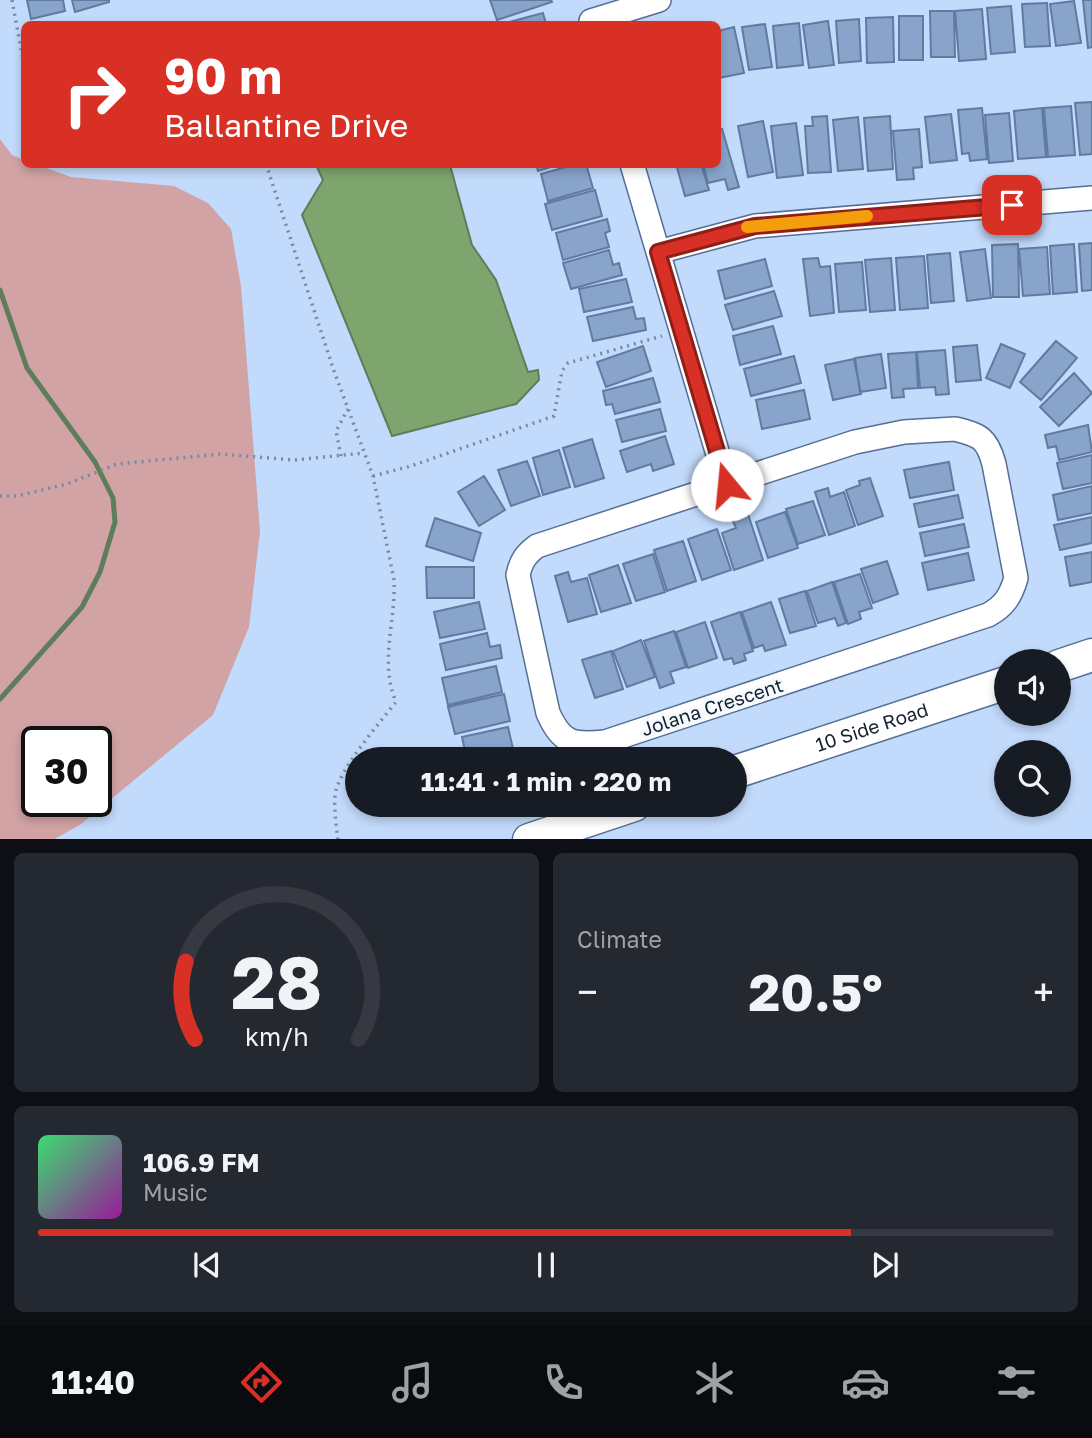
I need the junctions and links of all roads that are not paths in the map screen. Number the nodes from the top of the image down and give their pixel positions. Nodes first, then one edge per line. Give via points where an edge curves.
1 (659, 0) edge
2 (589, 15) edge
3 (633, 168) edge
4 (1092, 198) edge
5 (658, 252) junction
6 (727, 485) junction
7 (1092, 655) edge
8 (1071, 662) edge
9 (994, 687) edge
10 (747, 768) edge
11 (597, 817) edge
12 (529, 839) edge

1 - 2 street
3 - 5 street
4 - 5 street via 755,226
5 - 6 street
6 - 6 street, Jolana Crescent via 537,546 520,564 520,589 548,713 564,738 580,745 605,742 988,615 1010,596 1016,578 994,464 989,446 976,434 955,429 904,432 855,442
7 - 8 main road
9 - 10 main road, 10 Side Road
11 - 12 main road

